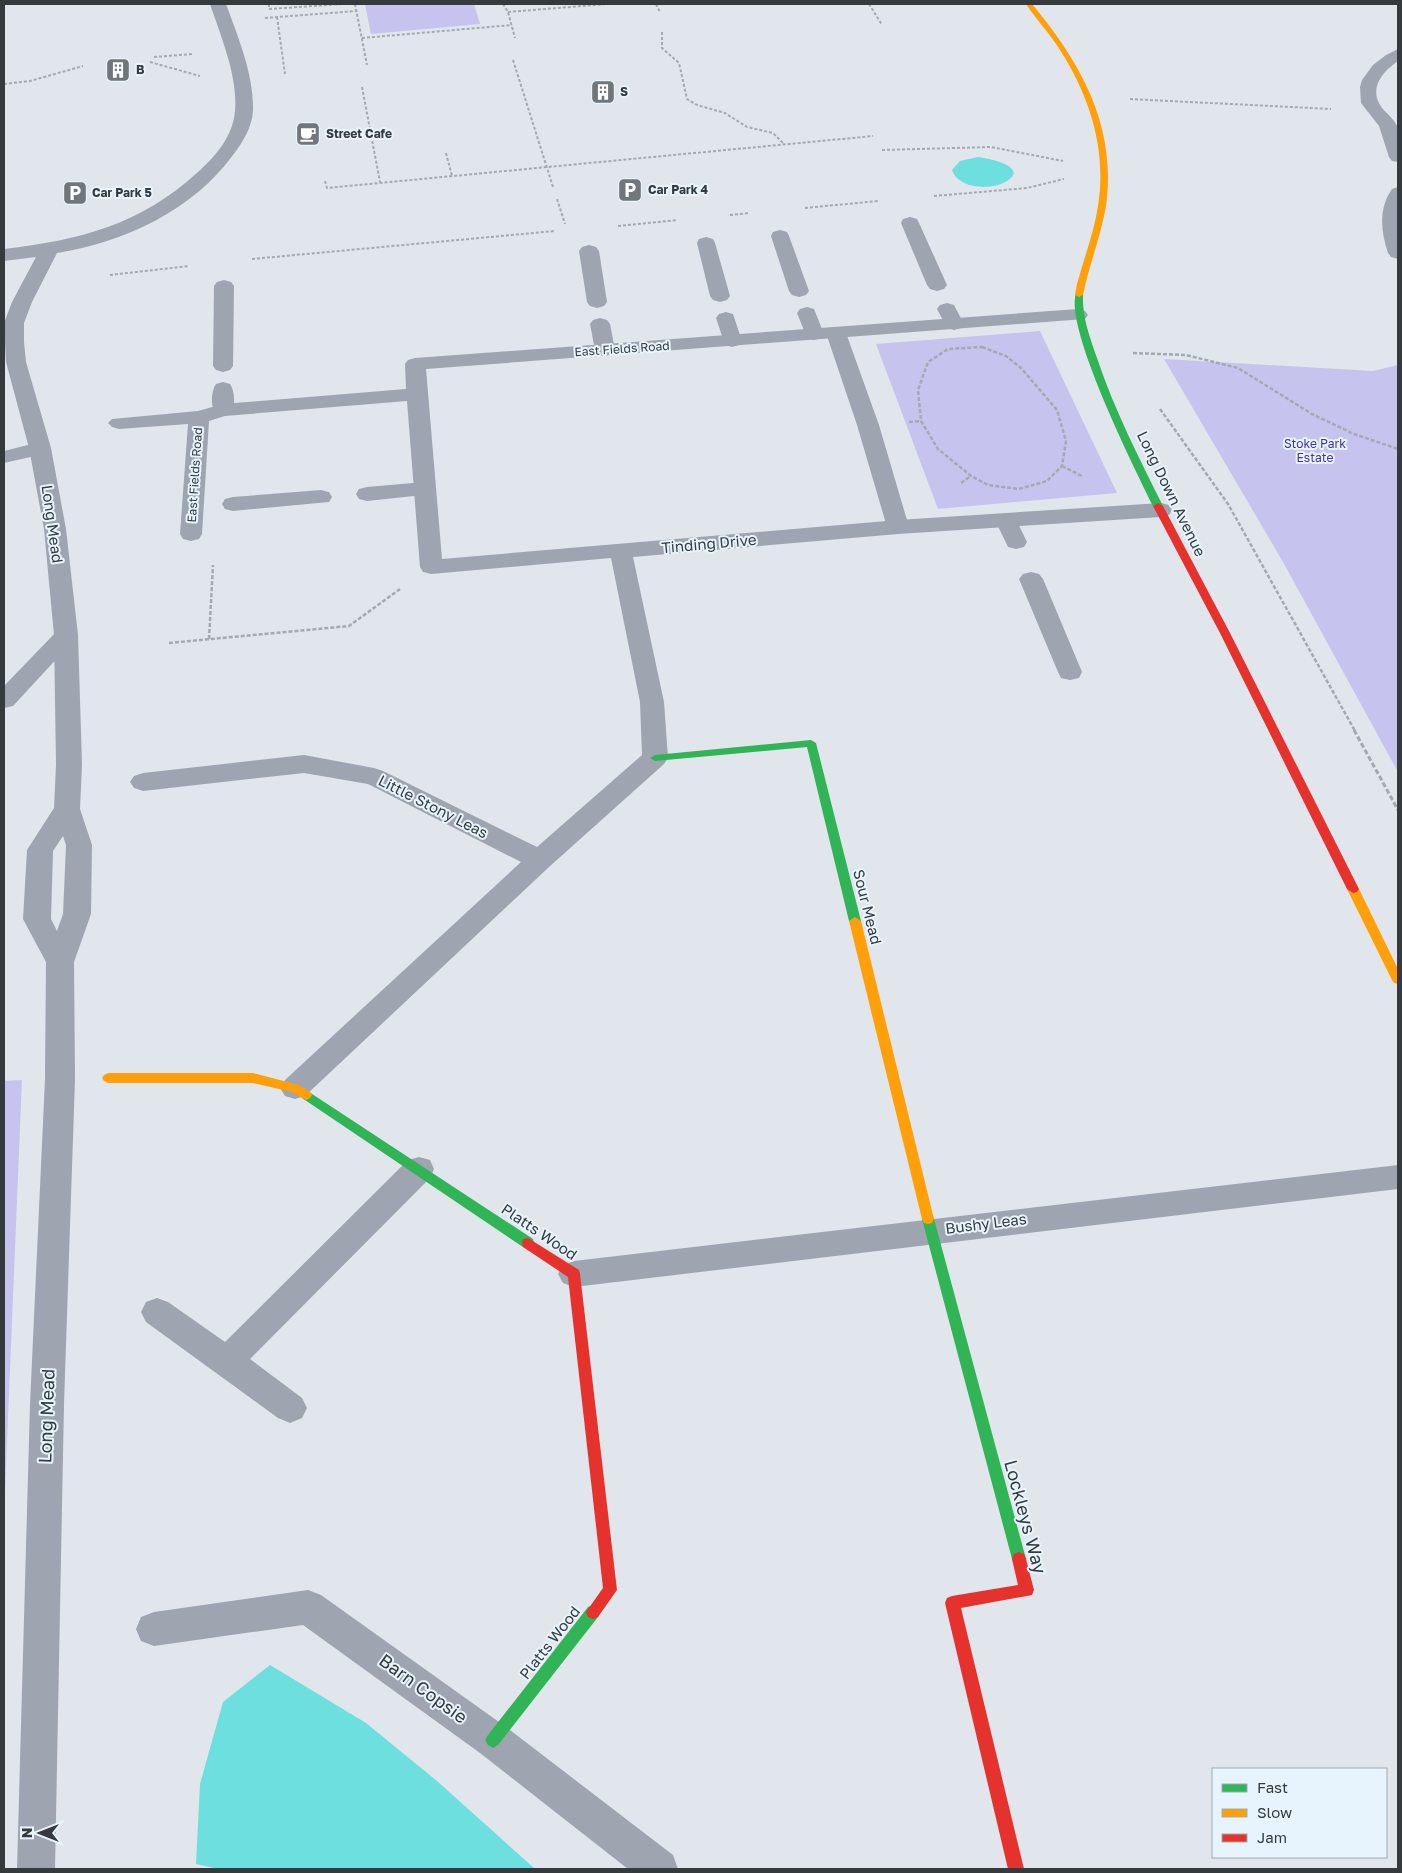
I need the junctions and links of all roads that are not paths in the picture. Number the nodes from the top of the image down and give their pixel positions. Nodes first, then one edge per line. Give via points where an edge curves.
1 (218, 4) edge
2 (1029, 4) edge
3 (1398, 54) edge
4 (1398, 157) edge
5 (1398, 193) edge
6 (910, 223) dead end
7 (780, 236) dead end
8 (706, 242) dead end
9 (49, 251) junction
10 (589, 251) dead end
11 (1398, 253) edge
12 (4, 255) edge
13 (937, 285) dead end
14 (224, 286) dead end
15 (799, 291) dead end
16 (720, 296) dead end
17 (597, 302) dead end
18 (807, 313) dead end
19 (1078, 315) junction
20 (726, 318) dead end
21 (600, 324) dead end
22 (836, 333) junction
23 (814, 334) junction
24 (732, 341) junction
25 (605, 350) junction
26 (223, 366) dead end
27 (223, 388) dead end
28 (417, 394) junction
29 (223, 410) junction
30 (199, 417) junction
31 (119, 423) dead end
32 (40, 448) junction
33 (4, 456) edge
34 (425, 489) junction
35 (367, 494) dead end
36 (320, 497) dead end
37 (233, 504) dead end
38 (1161, 510) junction
39 (1006, 520) junction
40 (898, 527) junction
41 (192, 534) road end
42 (1016, 542) dead end
43 (621, 552) junction
44 (1032, 579) dead end
45 (66, 635) junction
46 (1070, 672) dead end
47 (4, 700) edge
48 (654, 758) junction
49 (143, 782) dead end
50 (66, 809) junction
51 (540, 860) junction
52 (60, 962) junction
53 (1398, 980) edge
54 (108, 1078) dead end
55 (294, 1088) junction
56 (419, 1169) junction
57 (1398, 1177) edge
58 (932, 1230) junction
59 (574, 1274) junction
60 (157, 1312) dead end
61 (227, 1361) junction
62 (290, 1408) dead end
63 (154, 1629) dead end
64 (493, 1740) junction
65 (36, 1869) edge
66 (659, 1869) edge
67 (1016, 1869) edge

1 - 9 street via 232,46 244,110 239,132 221,159 202,179 149,218 105,236
2 - 19 street, Long Down Avenue via 1059,40 1076,68 1089,96 1104,147 1106,169 1102,208 1085,266
3 - 4 street via 1384,64 1369,82 1367,92 1383,118
5 - 11 street via 1391,211 1391,234
6 - 13 street
7 - 15 street
8 - 16 street
9 - 12 street
9 - 32 street, Long Mead via 14,323 16,362
10 - 17 street
14 - 26 street
18 - 23 street
19 - 22 street, East Fields Road via 951,317
19 - 38 street, Long Down Avenue via 1111,406
20 - 24 street
21 - 25 street
22 - 23 street, East Fields Road
22 - 40 street
23 - 24 street, East Fields Road
24 - 25 street, East Fields Road
25 - 28 street, East Fields Road via 415,364
27 - 29 street
28 - 29 street, East Fields Road
28 - 34 street
29 - 30 street, East Fields Road
30 - 31 street, East Fields Road
30 - 41 street, East Fields Road
32 - 33 street
32 - 45 street, Long Mead via 55,529
34 - 35 street
34 - 43 street, Tinding Drive via 431,567
36 - 37 street
38 - 39 street, Tinding Drive
38 - 53 street, Long Down Avenue
39 - 40 street, Tinding Drive
39 - 42 street
40 - 43 street, Tinding Drive
43 - 48 street via 652,702
44 - 46 street
45 - 47 street
45 - 50 street, Long Mead via 69,765
48 - 51 street
48 - 58 street, Sour Mead via 811,743
49 - 51 street, Little Stony Leas via 304,764 374,777
50 - 52 street, Long Mead via 80,845 77,914
50 - 52 street, Long Mead via 40,850 37,919
51 - 55 street
52 - 65 street, Long Mead via 60,1078 47,1404
54 - 55 street, Platts Wood via 253,1078
55 - 56 street, Platts Wood
56 - 59 street, Platts Wood
56 - 61 street
57 - 58 street, Bushy Leas
58 - 59 street, Bushy Leas
58 - 67 street, Lockleys Way via 1027,1590 952,1603
59 - 64 street, Platts Wood via 610,1590
60 - 61 street
61 - 62 street
63 - 64 street, Barn Copsie via 308,1607
64 - 66 street, Barn Copsie

